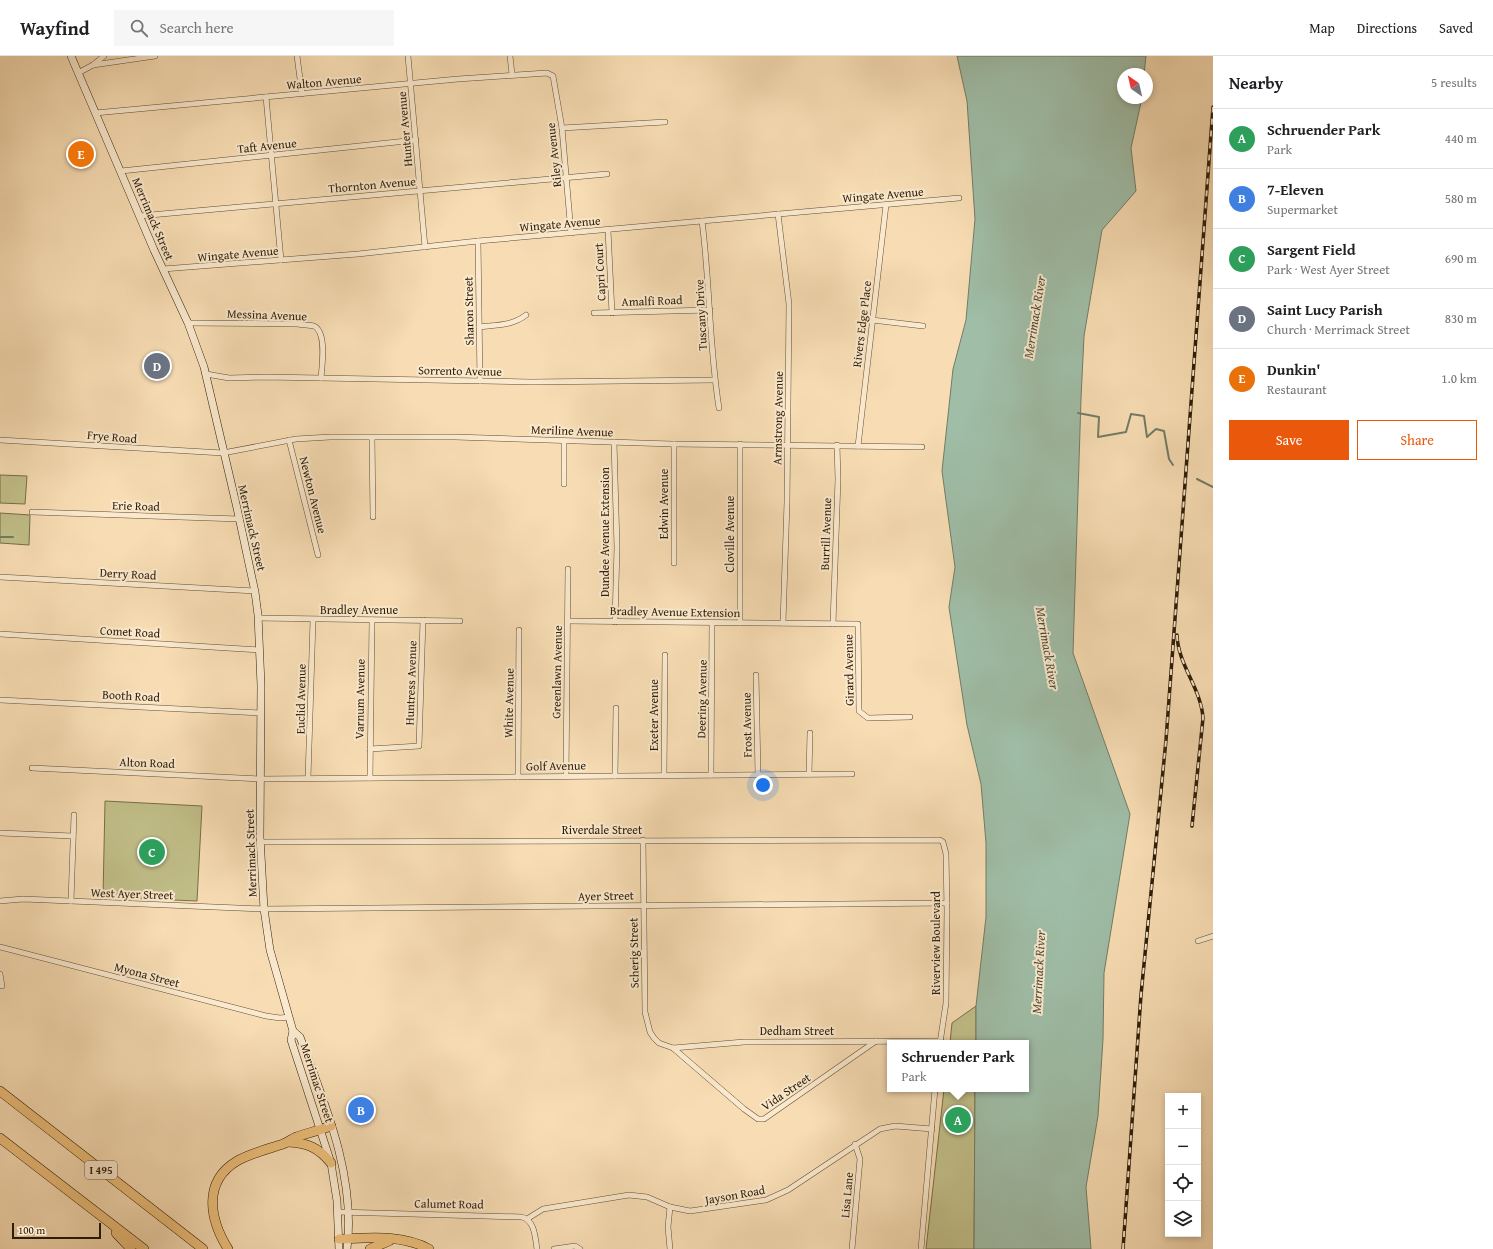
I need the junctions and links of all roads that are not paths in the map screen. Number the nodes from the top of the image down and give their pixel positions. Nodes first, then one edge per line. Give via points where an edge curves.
1 (71, 56) edge
2 (104, 56) edge
3 (154, 56) edge
4 (297, 56) edge
5 (408, 56) edge
6 (510, 56) edge
7 (93, 65) junction
8 (78, 73) junction
9 (512, 74) junction
10 (553, 76) joint
11 (411, 84) junction
12 (302, 94) junction
13 (266, 97) junction
14 (96, 113) junction
15 (665, 122) dead end
16 (562, 128) junction
17 (416, 140) junction
18 (271, 155) junction
19 (121, 171) junction
20 (607, 174) dead end
21 (566, 177) junction
22 (420, 190) junction
23 (959, 198) dead end
24 (276, 203) junction
25 (886, 205) junction
26 (778, 214) junction
27 (139, 216) junction
28 (702, 221) junction
29 (608, 230) junction
30 (572, 233) junction
31 (478, 241) junction
32 (425, 247) junction
33 (281, 260) junction
34 (163, 269) junction
35 (710, 310) junction
36 (594, 313) dead end
37 (612, 313) junction
38 (526, 315) dead end
39 (872, 320) junction
40 (188, 323) junction
41 (923, 326) dead end
42 (479, 327) junction
43 (206, 374) junction
44 (321, 378) junction
45 (714, 380) junction
46 (480, 381) junction
47 (719, 408) dead end
48 (372, 438) junction
49 (0, 440) edge
50 (289, 440) junction
51 (564, 441) junction
52 (614, 442) junction
53 (674, 444) junction
54 (740, 444) junction
55 (787, 445) junction
56 (837, 445) junction
57 (858, 446) junction
58 (922, 447) dead end
59 (223, 453) junction
60 (564, 484) dead end
61 (32, 512) dead end
62 (373, 517) dead end
63 (239, 519) junction
64 (318, 555) dead end
65 (674, 563) dead end
66 (568, 569) dead end
67 (0, 578) edge
68 (255, 591) junction
69 (258, 618) junction
70 (313, 620) junction
71 (372, 620) junction
72 (423, 620) junction
73 (460, 621) dead end
74 (568, 621) junction
75 (615, 622) junction
76 (712, 623) junction
77 (740, 623) junction
78 (783, 624) junction
79 (833, 624) junction
80 (519, 630) dead end
81 (0, 634) edge
82 (259, 650) junction
83 (665, 655) dead end
84 (756, 675) dead end
85 (0, 700) edge
86 (616, 708) dead end
87 (260, 713) junction
88 (910, 717) dead end
89 (810, 733) dead end
90 (370, 749) junction
91 (32, 768) dead end
92 (758, 774) junction
93 (809, 774) junction
94 (852, 774) dead end
95 (664, 775) junction
96 (711, 775) junction
97 (518, 776) junction
98 (566, 776) junction
99 (615, 776) junction
100 (308, 778) junction
101 (370, 778) junction
102 (260, 779) junction
103 (74, 815) dead end
104 (0, 833) edge
105 (73, 836) junction
106 (643, 840) junction
107 (261, 842) junction
108 (943, 842) joint
109 (0, 901) edge
110 (71, 901) junction
111 (947, 903) junction
112 (644, 906) junction
113 (264, 909) junction
114 (1213, 936) edge
115 (1198, 941) dead end
116 (0, 947) edge
117 (0, 974) edge
118 (2, 986) dead end
119 (288, 1016) junction
120 (293, 1031) junction
121 (655, 1040) joint
122 (940, 1040) edge
123 (876, 1041) junction
124 (887, 1041) edge
125 (673, 1048) junction
126 (0, 1091) edge
127 (936, 1092) edge
128 (331, 1126) junction
129 (932, 1129) junction
130 (321, 1130) junction
131 (0, 1138) edge
132 (288, 1142) junction
133 (855, 1144) junction
134 (331, 1163) junction
135 (670, 1207) junction
136 (338, 1212) junction
137 (348, 1212) junction
138 (97, 1213) junction
139 (527, 1219) junction
140 (344, 1238) junction
141 (394, 1240) junction
142 (131, 1249) edge
143 (144, 1249) edge
144 (203, 1249) edge
145 (228, 1249) edge
146 (339, 1249) edge
147 (347, 1249) edge
148 (370, 1249) edge
149 (429, 1249) edge
150 (537, 1249) edge
151 (554, 1249) edge
152 (580, 1249) edge
153 (670, 1249) edge
154 (852, 1249) edge
155 (921, 1249) edge

1 - 8 main road, Merrimack Street
2 - 7 street
3 - 7 street
4 - 12 street
5 - 11 street, Hunter Avenue
6 - 9 street
7 - 8 street
8 - 14 main road, Merrimack Street
9 - 10 street, Walton Avenue via 540,73
9 - 11 street, Walton Avenue
10 - 16 street, Riley Avenue
11 - 12 street, Walton Avenue
11 - 17 street, Hunter Avenue
12 - 13 street, Walton Avenue
13 - 14 street, Walton Avenue
13 - 18 street
14 - 19 main road, Merrimack Street
15 - 16 street
16 - 21 street, Riley Avenue
17 - 18 street, Taft Avenue
17 - 22 street, Hunter Avenue
18 - 19 street, Taft Avenue
18 - 24 street
19 - 27 main road, Merrimack Street
20 - 21 street, Thornton Avenue
21 - 22 street, Thornton Avenue
21 - 30 street, Riley Avenue
22 - 24 street, Thornton Avenue
22 - 32 street, Hunter Avenue
23 - 25 street, Wingate Avenue
24 - 27 street, Thornton Avenue
24 - 33 street
25 - 26 street, Wingate Avenue
25 - 39 street, Rivers Edge Place
26 - 28 street, Wingate Avenue
26 - 55 street, Armstrong Avenue via 789,304
27 - 34 main road, Merrimack Street
28 - 29 street, Wingate Avenue
28 - 35 street, Tuscany Drive
29 - 30 street, Wingate Avenue
29 - 37 street, Capri Court
30 - 31 street, Wingate Avenue
31 - 32 street, Wingate Avenue
31 - 42 street, Sharon Street
32 - 33 street, Wingate Avenue
33 - 34 street, Wingate Avenue
34 - 40 main road, Merrimack Street
35 - 37 street, Amalfi Road
35 - 45 street, Tuscany Drive
36 - 37 street, Amalfi Road
38 - 42 street via 510,324
39 - 41 street
39 - 57 street, Rivers Edge Place
40 - 43 main road, Merrimack Street
40 - 44 street, Messina Avenue via 314,326 322,339
42 - 46 street, Sharon Street
43 - 44 street, Sorrento Avenue via 229,378
43 - 59 main road, Merrimack Street
44 - 46 street, Sorrento Avenue
45 - 46 street, Sorrento Avenue
45 - 47 street, Tuscany Drive
48 - 50 street, Meriline Avenue via 330,437
48 - 51 street, Meriline Avenue via 455,437
48 - 62 street
49 - 59 street, Frye Road
50 - 59 street, Meriline Avenue
50 - 64 street, Newton Avenue
51 - 52 street, Meriline Avenue
51 - 60 street
52 - 53 street, Meriline Avenue
52 - 75 street, Dundee Avenue Extension via 617,540
53 - 54 street, Meriline Avenue
53 - 65 street, Edwin Avenue
54 - 55 street, Meriline Avenue
54 - 77 street, Cloville Avenue
55 - 56 street, Meriline Avenue
55 - 78 street, Armstrong Avenue
56 - 57 street, Meriline Avenue
56 - 79 street, Burrill Avenue
57 - 58 street, Meriline Avenue
59 - 63 main road, Merrimack Street
61 - 63 street, Erie Road
63 - 68 main road, Merrimack Street
66 - 74 street, Greenlawn Avenue
67 - 68 street, Derry Road
68 - 69 main road, Merrimack Street
69 - 70 street, Bradley Avenue
69 - 82 main road, Merrimack Street
70 - 71 street, Bradley Avenue
70 - 100 street, Euclid Avenue
71 - 72 street, Bradley Avenue
71 - 90 street, Varnum Avenue
72 - 73 street, Bradley Avenue
72 - 90 street, Huntress Avenue via 419,746
74 - 75 street, Bradley Avenue Extension
74 - 98 street, Greenlawn Avenue
75 - 76 street, Bradley Avenue Extension
76 - 77 street, Bradley Avenue Extension
76 - 96 street, Deering Avenue
77 - 78 street, Bradley Avenue Extension
78 - 79 street
79 - 88 street, Girard Avenue via 858,624 858,706 861,714 868,718
80 - 97 street, White Avenue
81 - 82 street, Comet Road
82 - 87 main road, Merrimack Street
83 - 95 street, Exeter Avenue
84 - 92 street, Frost Avenue
85 - 87 street, Booth Road
86 - 99 street
87 - 102 main road, Merrimack Street
89 - 93 street
90 - 101 street, Varnum Avenue
91 - 102 street, Alton Road
92 - 93 street, Golf Avenue
92 - 96 street, Golf Avenue
93 - 94 street, Golf Avenue
95 - 96 street, Golf Avenue
95 - 99 street, Golf Avenue
97 - 98 street, Golf Avenue
97 - 101 street, Golf Avenue
98 - 99 street, Golf Avenue
100 - 101 street, Golf Avenue
100 - 102 street, Golf Avenue
102 - 107 main road, Merrimack Street
103 - 105 street
104 - 105 street
105 - 110 street
106 - 107 street, Riverdale Street
106 - 108 street, Riverdale Street via 936,839
106 - 112 street, Scherig Street
107 - 113 main road, Merrimack Street
108 - 111 street, Riverview Boulevard via 946,854
109 - 110 street, West Ayer Street
110 - 113 street, West Ayer Street
111 - 112 street, Ayer Street
111 - 122 street, Riverview Boulevard via 946,1003
112 - 113 street, Ayer Street
112 - 121 street, Scherig Street via 645,1012 650,1032
113 - 119 main road, Merrimack Street via 270,950
114 - 115 street
116 - 119 street, Myona Street via 266,1016
117 - 118 street
119 - 120 main road, Merrimack Street
120 - 128 main road, Merrimac Street via 300,1037
120 - 130 main road, Merrimac Street via 292,1040
121 - 125 street, Dedham Street
123 - 124 street, Dedham Street
123 - 125 street, Dedham Street via 744,1042
123 - 125 street, Vida Street via 764,1120 758,1119 744,1109
126 - 144 highway, I 495
127 - 129 street
128 - 130 highway
128 - 137 main road, Merrimac Street via 342,1164
129 - 133 street, Jayson Road via 890,1126 876,1130
129 - 155 street
130 - 132 highway
130 - 134 main road, Merrimac Street
131 - 138 highway
132 - 134 highway via 309,1144 324,1154
132 - 145 highway via 239,1160 227,1169 217,1183 212,1203 213,1216
133 - 135 street, Jayson Road via 771,1199 696,1211
133 - 154 street, Lisa Lane via 860,1159
134 - 136 main road, Merrimac Street
135 - 139 street, Jayson Road via 647,1196 629,1195 543,1209
135 - 153 street
136 - 137 street, Calumet Road
136 - 140 main road, Merrimac Street
137 - 139 street, Calumet Road via 513,1216
137 - 140 main road, Merrimac Street
138 - 142 highway
138 - 143 highway
139 - 150 street via 532,1227
140 - 141 highway
140 - 146 main road, Merrimac Street
140 - 147 main road, Merrimac Street
141 - 148 highway
141 - 149 highway via 413,1242
151 - 152 street via 576,1246

